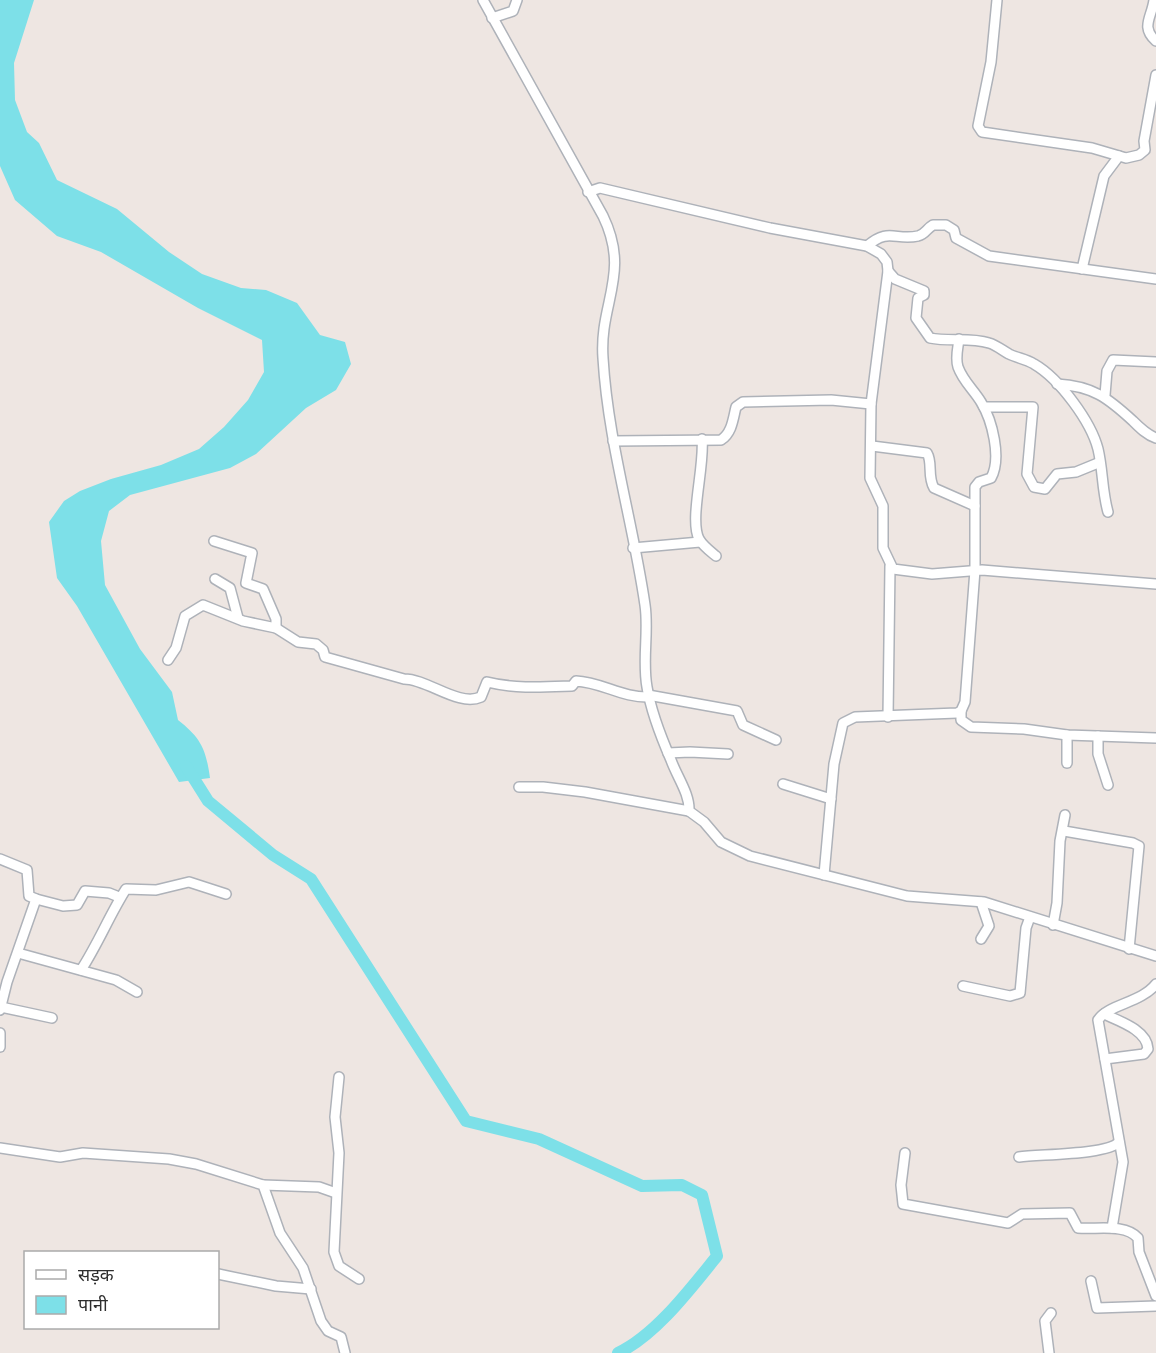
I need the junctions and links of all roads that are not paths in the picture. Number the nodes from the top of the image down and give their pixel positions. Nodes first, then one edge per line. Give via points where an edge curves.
1 (483, 0) edge
2 (517, 0) edge
3 (997, 0) edge
4 (1154, 0) edge
5 (495, 16) junction
6 (1156, 41) edge
7 (1156, 75) edge
8 (1119, 156) junction
9 (592, 190) junction
10 (867, 246) junction
11 (1082, 269) junction
12 (888, 271) junction
13 (1156, 279) edge
14 (959, 339) junction
15 (1156, 362) edge
16 (1057, 384) junction
17 (1105, 396) junction
18 (871, 404) junction
19 (984, 407) junction
20 (1156, 438) edge
21 (702, 439) junction
22 (616, 440) junction
23 (872, 446) junction
24 (1098, 463) junction
25 (975, 506) junction
26 (1108, 512) dead end
27 (214, 541) dead end
28 (700, 542) junction
29 (636, 548) junction
30 (716, 556) dead end
31 (890, 566) junction
32 (975, 570) junction
33 (215, 579) dead end
34 (1156, 584) edge
35 (238, 618) junction
36 (276, 628) junction
37 (168, 660) dead end
38 (651, 695) junction
39 (961, 711) junction
40 (888, 717) junction
41 (1067, 735) junction
42 (1098, 736) junction
43 (1156, 738) edge
44 (776, 740) dead end
45 (671, 753) junction
46 (728, 754) dead end
47 (1067, 763) dead end
48 (783, 784) dead end
49 (1108, 785) dead end
50 (519, 787) dead end
51 (831, 800) junction
52 (689, 811) junction
53 (1065, 815) dead end
54 (1064, 831) junction
55 (0, 859) edge
56 (824, 871) junction
57 (226, 894) dead end
58 (119, 897) junction
59 (36, 899) junction
60 (981, 902) junction
61 (1030, 917) junction
62 (1054, 921) junction
63 (981, 939) dead end
64 (1129, 949) junction
65 (18, 953) junction
66 (1156, 956) edge
67 (81, 970) junction
68 (1156, 984) edge
69 (963, 986) dead end
70 (137, 992) dead end
71 (1, 1008) edge
72 (1104, 1014) junction
73 (52, 1018) dead end
74 (0, 1033) edge
75 (0, 1047) edge
76 (1105, 1059) junction
77 (339, 1077) dead end
78 (1119, 1142) junction
79 (0, 1148) edge
80 (905, 1153) dead end
81 (1019, 1157) dead end
82 (263, 1185) junction
83 (336, 1193) junction
84 (1112, 1228) junction
85 (219, 1274) edge
86 (359, 1279) dead end
87 (1091, 1281) dead end
88 (311, 1288) junction
89 (1156, 1296) edge
90 (1156, 1306) edge
91 (1051, 1313) dead end
92 (345, 1353) edge
93 (1049, 1353) edge

1 - 5 street
2 - 5 street via 513,11
3 - 8 street via 980,130
4 - 6 street via 1147,25
5 - 9 street
7 - 8 street via 1145,150 1139,155
8 - 11 street via 1104,176
9 - 10 street
9 - 22 street via 616,258 603,346
10 - 11 street via 881,235 915,237 925,234 933,225 946,225 954,230 956,238 983,254
10 - 12 street via 881,254
11 - 13 street
12 - 14 street via 895,279 924,291 918,298 916,318 926,336
12 - 18 street
14 - 16 street via 990,343 1037,366
14 - 19 street via 959,369
15 - 17 street via 1113,360 1107,371
16 - 17 street
16 - 24 street via 1088,421 1099,452
17 - 20 street
18 - 21 street via 831,400 743,402 736,407 727,436 720,440
18 - 23 street
19 - 24 street via 1033,407 1027,474 1034,487 1045,489 1057,474
19 - 25 street via 992,430 995,469 991,478 976,483
21 - 22 street
21 - 28 street via 703,471 694,522
22 - 29 street
23 - 25 street via 927,453 934,488
23 - 31 street via 870,483 884,510 882,538
24 - 26 street
25 - 32 street
27 - 36 street via 252,553 246,583 263,589
28 - 29 street
28 - 30 street
29 - 38 street via 645,610 645,675
31 - 32 street via 898,571 932,574
31 - 40 street
32 - 34 street
32 - 39 street via 965,702
33 - 35 street via 230,588
35 - 36 street
35 - 37 street via 203,605 185,616 176,648
36 - 38 street via 298,642 316,645 325,657 404,679 417,679 443,693 473,701 481,697 487,682 536,688 545,684 572,686 576,681 586,681 611,690
38 - 44 street via 737,711 743,725
38 - 45 street
39 - 40 street
39 - 41 street via 961,720 971,727
40 - 51 street via 855,717 843,723 838,735
41 - 42 street
41 - 47 street
42 - 43 street
42 - 49 street via 1098,754
45 - 46 street
45 - 52 street
48 - 51 street
50 - 52 street via 585,792
51 - 56 street
52 - 56 street via 727,846 750,856
53 - 54 street
54 - 62 street
54 - 64 street via 1139,846
55 - 59 street via 27,870 28,896
56 - 60 street via 907,896
57 - 58 street via 189,882 156,890 129,888
58 - 59 street via 85,891 77,905 63,906
58 - 67 street via 106,929
59 - 65 street
60 - 61 street
60 - 63 street via 989,926
61 - 62 street
61 - 69 street via 1020,993 1010,996
62 - 64 street
64 - 66 street
65 - 67 street
65 - 71 street
67 - 70 street via 120,981
68 - 72 street via 1142,997
71 - 73 street
72 - 76 street via 1098,1024
72 - 76 street via 1142,1035 1148,1049 1144,1054
74 - 75 street
76 - 78 street
77 - 83 street
78 - 81 street via 1110,1148
78 - 84 street via 1122,1173
79 - 82 street via 60,1157 83,1153 169,1159
80 - 84 street via 901,1200 906,1206 1008,1223 1022,1214 1070,1213 1076,1228
82 - 83 street via 319,1187
82 - 88 street via 277,1225
83 - 86 street via 335,1256 342,1270
84 - 89 street via 1134,1233 1138,1238 1139,1252
85 - 88 street via 276,1286
87 - 90 street via 1094,1305 1099,1309
88 - 92 street via 325,1328 341,1337
91 - 93 street via 1045,1321

